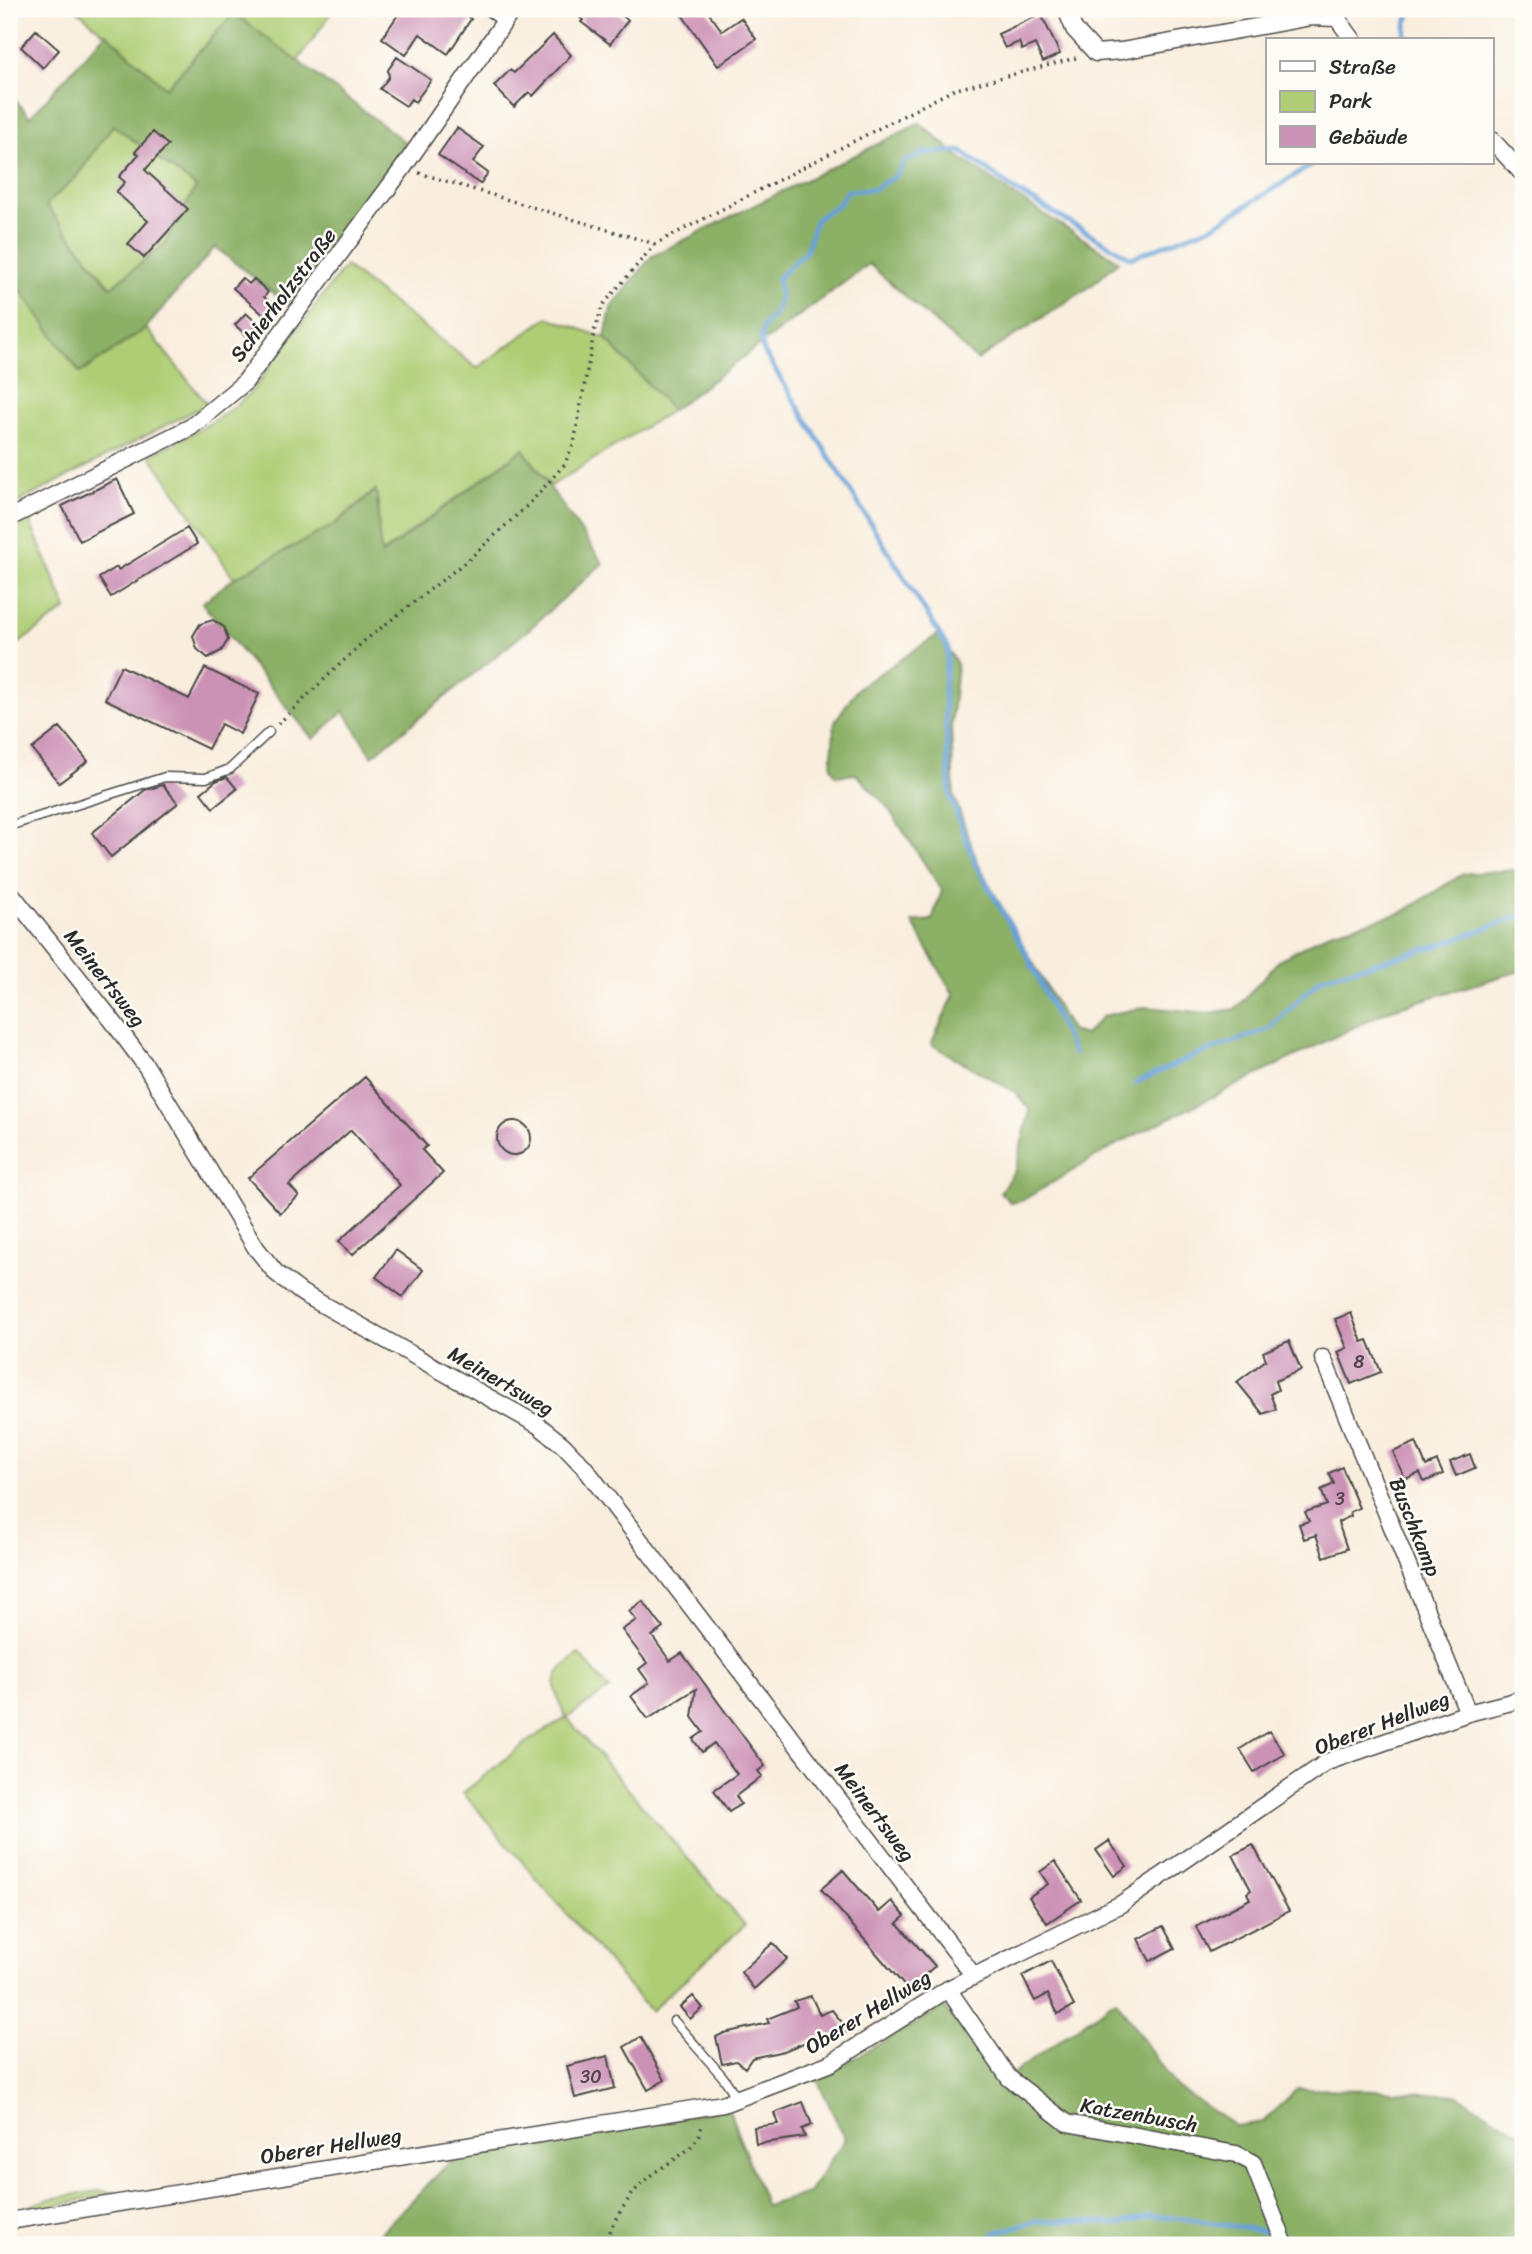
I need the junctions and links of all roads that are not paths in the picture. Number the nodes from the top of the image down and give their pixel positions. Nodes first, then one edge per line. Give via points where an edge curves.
1 (485, 9) edge
2 (513, 9) edge
3 (1066, 9) edge
4 (1339, 13) edge
5 (504, 23) junction
6 (1352, 38) edge
7 (1494, 142) edge
8 (1523, 174) edge
9 (9, 518) edge
10 (269, 732) road end
11 (9, 826) edge
12 (9, 891) edge
13 (1323, 1357) dead end
14 (1523, 1699) edge
15 (1468, 1713) junction
16 (974, 1976) junction
17 (948, 1989) junction
18 (674, 2021) dead end
19 (738, 2099) junction
20 (9, 2221) edge
21 (1285, 2245) edge

1 - 5 lane
2 - 5 street, Schierholzstraße
3 - 4 street via 1074,29 1096,52
4 - 6 street
5 - 9 street, Schierholzstraße via 245,382 191,427
7 - 8 street
10 - 11 lane via 229,769 206,778 165,777
12 - 16 street, Meinertsweg via 146,1066 256,1248 276,1273 302,1293 538,1425 563,1445
13 - 15 street, Buschkamp
14 - 15 street, Oberer Hellweg
15 - 16 street, Oberer Hellweg via 1327,1762 1121,1904
16 - 17 street, Oberer Hellweg
17 - 19 street, Oberer Hellweg via 831,2063
17 - 21 street, Katzenbusch via 1009,2078 1067,2123 1236,2154 1253,2163
18 - 19 lane
19 - 20 street, Oberer Hellweg

